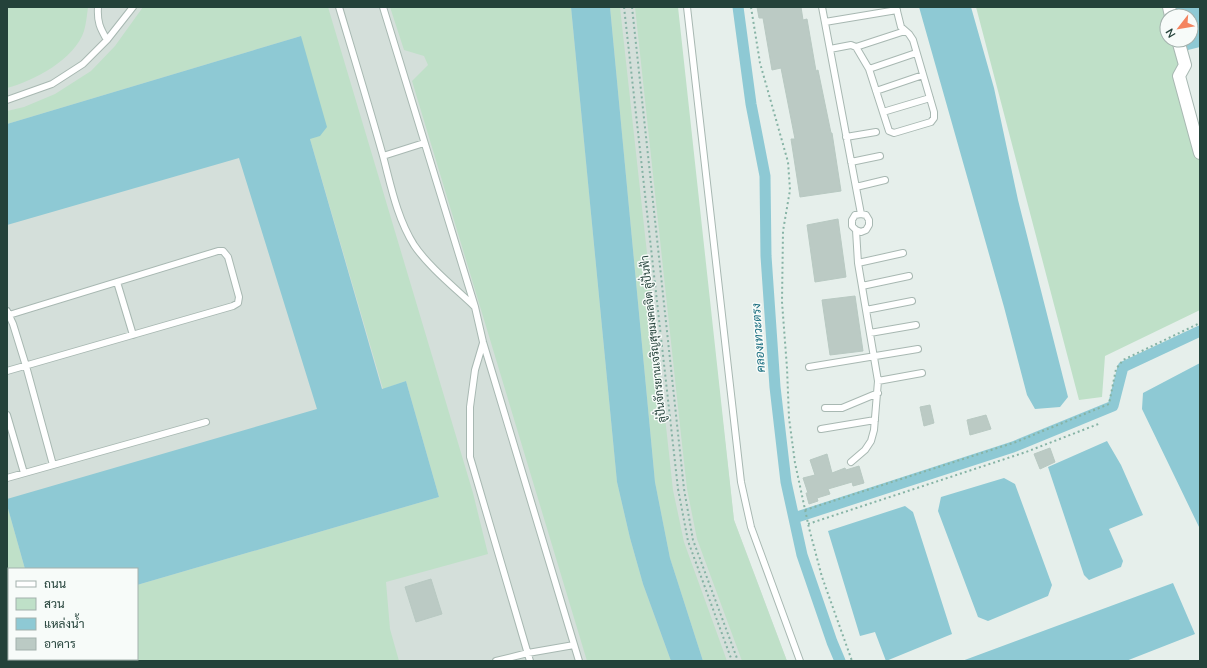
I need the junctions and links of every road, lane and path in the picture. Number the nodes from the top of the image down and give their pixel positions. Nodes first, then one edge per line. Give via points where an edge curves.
1 (98, 7) edge
2 (133, 7) edge
3 (339, 7) edge
4 (383, 7) edge
5 (624, 7) edge
6 (632, 7) edge
7 (687, 7) edge
8 (751, 7) edge
9 (822, 7) edge
10 (896, 8) edge
11 (825, 22) junction
12 (905, 31) junction
13 (107, 40) junction
14 (856, 47) junction
15 (1180, 48) edge
16 (830, 49) junction
17 (916, 53) junction
18 (869, 69) junction
19 (923, 75) junction
20 (876, 91) junction
21 (930, 98) junction
22 (7, 100) edge
23 (883, 112) junction
24 (876, 132) dead end
25 (846, 138) junction
26 (424, 142) junction
27 (1200, 153) edge
28 (383, 156) junction
29 (880, 156) dead end
30 (851, 162) junction
31 (885, 180) dead end
32 (856, 187) junction
33 (861, 214) junction
34 (856, 230) junction
35 (903, 253) dead end
36 (858, 263) junction
37 (909, 276) dead end
38 (117, 282) junction
39 (862, 286) junction
40 (912, 301) dead end
41 (475, 307) junction
42 (866, 310) junction
43 (8, 313) edge
44 (1200, 323) edge
45 (916, 325) dead end
46 (870, 333) junction
47 (133, 335) junction
48 (483, 342) junction
49 (918, 349) dead end
50 (874, 357) junction
51 (26, 366) junction
52 (809, 367) dead end
53 (7, 371) edge
54 (922, 373) dead end
55 (878, 381) junction
56 (878, 393) junction
57 (825, 408) dead end
58 (7, 415) edge
59 (875, 420) junction
60 (206, 422) dead end
61 (1101, 423) dead end
62 (821, 429) dead end
63 (851, 462) dead end
64 (53, 465) junction
65 (24, 473) junction
66 (7, 478) edge
67 (805, 510) junction
68 (808, 524) junction
69 (574, 645) junction
70 (528, 653) junction
71 (496, 661) edge
72 (530, 661) edge
73 (579, 661) edge
74 (732, 661) edge
75 (738, 661) edge
76 (800, 661) edge
77 (852, 661) edge

1 - 13 lane via 97,19
2 - 13 lane
3 - 28 lane
4 - 26 lane
5 - 74 path, ลู่ปั่นจักรยานเจริญสุขมงคลจิต ลู่ปั่นฟ้า via 678,489 688,541
6 - 75 path via 684,489 694,540
7 - 76 lane via 741,482 751,527
8 - 67 path via 760,63 788,162 790,190 784,231 782,302 789,418 794,463
9 - 11 lane
10 - 11 lane
10 - 12 lane via 901,27
11 - 16 lane
12 - 14 lane
12 - 17 lane via 913,40
13 - 22 lane via 83,64 52,84
14 - 16 lane via 851,45
14 - 18 lane
15 - 27 street via 1185,65 1179,76
16 - 25 lane
17 - 18 lane
17 - 19 lane
18 - 20 lane
19 - 20 lane
19 - 21 lane
20 - 23 lane
21 - 23 lane
21 - 23 lane via 934,112 931,122 894,133 889,131
24 - 25 lane
25 - 30 lane
26 - 28 lane
26 - 41 lane
28 - 41 lane via 397,208 415,246
29 - 30 lane
30 - 32 lane
31 - 32 lane
32 - 33 lane
33 - 34 lane via 855,215 852,220 852,226
33 - 34 lane via 866,215 869,225 861,232
34 - 36 lane
35 - 36 lane
36 - 39 lane
37 - 39 lane
38 - 43 lane
38 - 47 lane
38 - 47 lane via 218,251 223,251 228,257 240,298 238,303
39 - 42 lane
40 - 42 lane
41 - 48 lane
42 - 46 lane
43 - 51 lane via 14,324
44 - 67 path via 1123,360 1116,369 1109,404 1016,442
45 - 46 lane
46 - 50 lane
47 - 51 lane
48 - 69 lane
48 - 70 lane via 475,370 470,408 470,457
49 - 50 lane
50 - 52 lane
50 - 55 lane
51 - 53 lane
51 - 64 lane
54 - 55 lane
55 - 56 lane
56 - 57 lane via 842,408
56 - 59 lane
58 - 65 lane
59 - 62 lane
59 - 63 lane via 871,441
60 - 64 lane
61 - 68 path via 1026,452
64 - 65 lane
65 - 66 lane
67 - 68 path
68 - 77 path via 822,577
69 - 70 lane
69 - 73 lane
70 - 71 lane
70 - 72 lane

